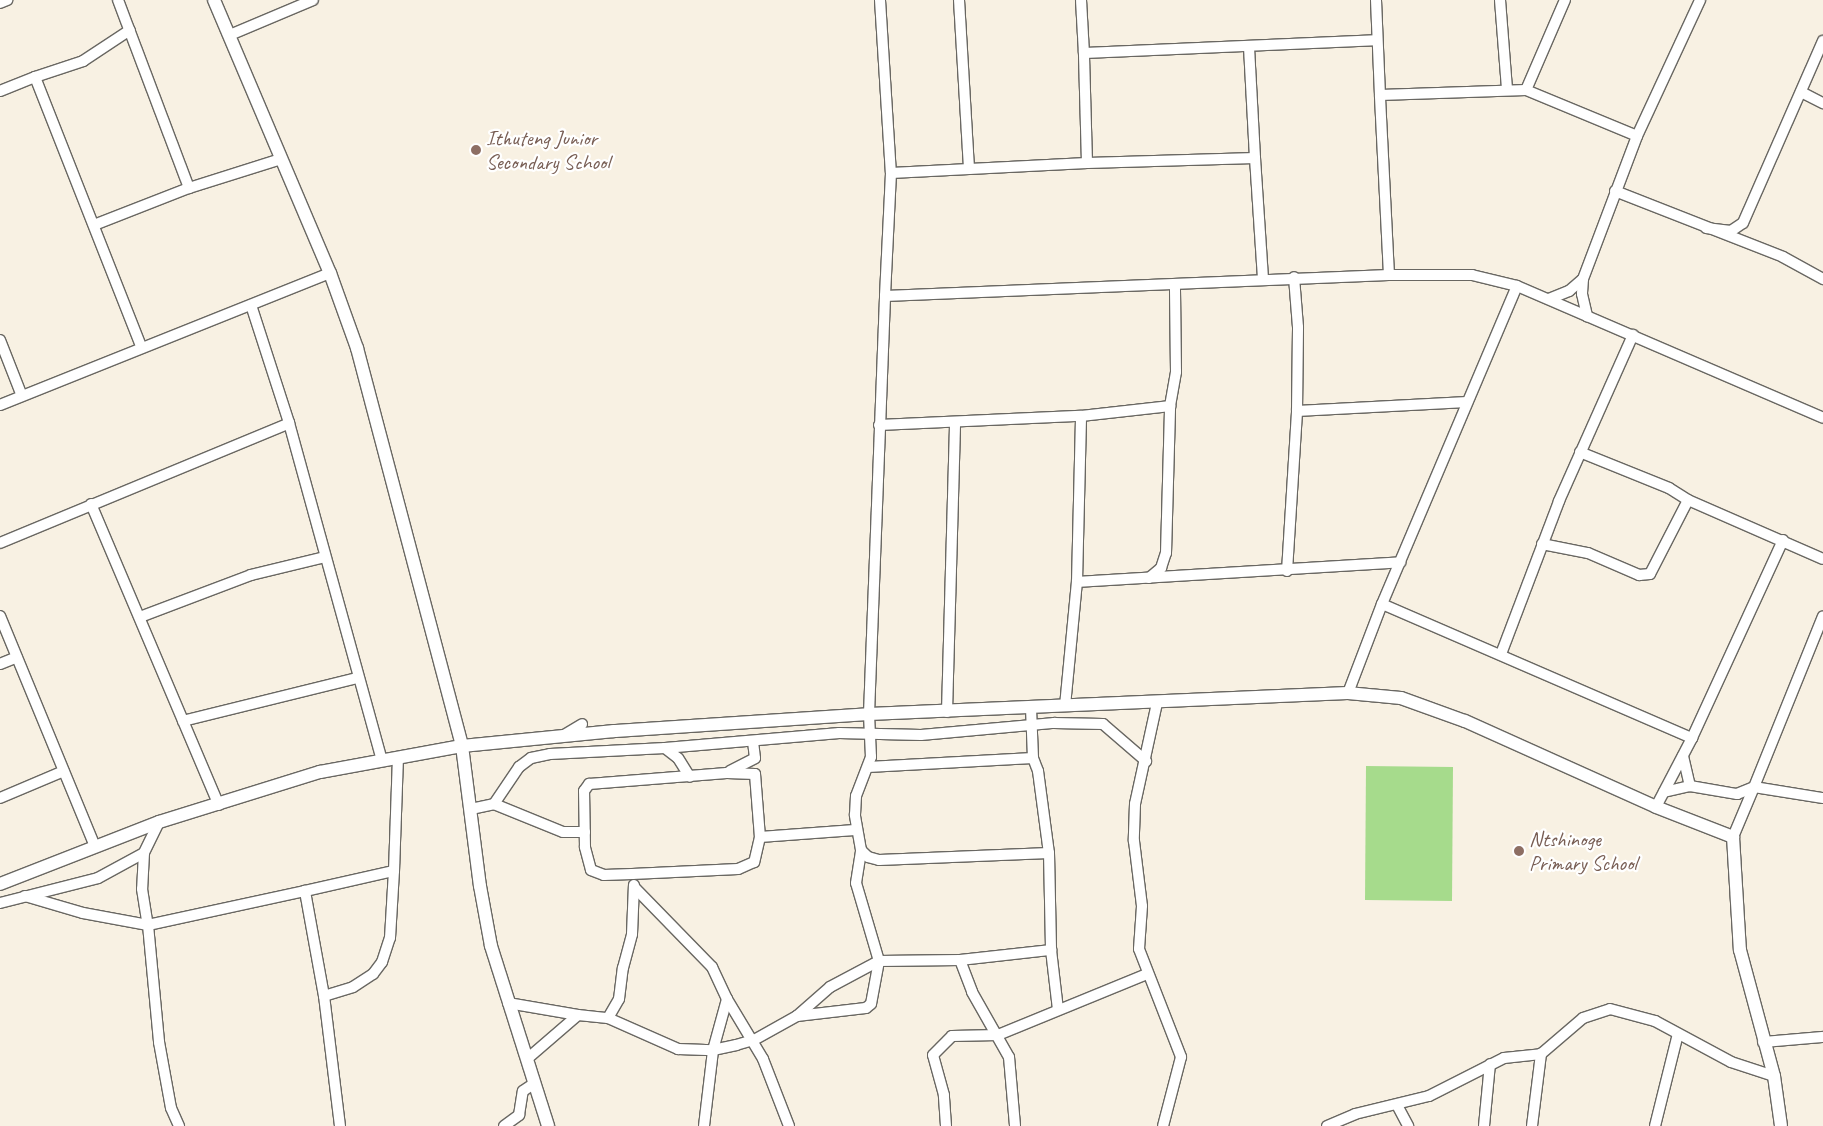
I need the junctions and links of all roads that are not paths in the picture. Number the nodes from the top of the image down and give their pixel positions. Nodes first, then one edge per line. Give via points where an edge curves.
1 (7, 0) edge
2 (118, 0) edge
3 (214, 0) edge
4 (312, 0) edge
5 (880, 0) edge
6 (959, 0) edge
7 (1081, 0) edge
8 (1376, 0) edge
9 (1500, 0) edge
10 (1565, 0) edge
11 (1700, 0) edge
12 (0, 3) edge
13 (130, 30) junction
14 (230, 35) junction
15 (1376, 40) junction
16 (1823, 41) edge
17 (1249, 46) junction
18 (1084, 53) junction
19 (35, 77) junction
20 (1507, 88) junction
21 (1526, 90) junction
22 (0, 91) edge
23 (1801, 92) junction
24 (1380, 95) junction
25 (1823, 103) edge
26 (1637, 136) junction
27 (1255, 158) junction
28 (280, 159) junction
29 (1087, 164) junction
30 (970, 169) junction
31 (891, 173) junction
32 (189, 188) junction
33 (1615, 191) junction
34 (94, 225) junction
35 (1706, 228) junction
36 (330, 274) junction
37 (1389, 275) junction
38 (1294, 277) junction
39 (1263, 279) junction
40 (1583, 279) junction
41 (1823, 280) edge
42 (1175, 284) junction
43 (1517, 286) junction
44 (885, 296) junction
45 (1548, 299) junction
46 (251, 305) junction
47 (1587, 316) junction
48 (1633, 336) junction
49 (0, 340) edge
50 (142, 348) junction
51 (22, 396) junction
52 (1467, 402) junction
53 (0, 405) edge
54 (1170, 406) junction
55 (1297, 411) junction
56 (1081, 416) junction
57 (1823, 418) edge
58 (955, 422) junction
59 (289, 423) junction
60 (879, 424) junction
61 (1580, 452) junction
62 (1688, 500) junction
63 (90, 504) junction
64 (1783, 540) junction
65 (0, 543) edge
66 (1542, 544) junction
67 (325, 557) junction
68 (1823, 559) edge
69 (1400, 562) junction
70 (1287, 571) junction
71 (1149, 578) junction
72 (1077, 582) junction
73 (1382, 604) junction
74 (0, 616) edge
75 (1823, 616) edge
76 (140, 617) junction
77 (1501, 654) junction
78 (17, 657) junction
79 (0, 664) edge
80 (357, 678) junction
81 (1348, 693) junction
82 (1157, 703) junction
83 (1065, 706) junction
84 (1031, 708) junction
85 (947, 712) junction
86 (869, 714) junction
87 (183, 721) junction
88 (582, 724) dead end
89 (1032, 726) junction
90 (871, 735) junction
91 (562, 736) junction
92 (1692, 738) junction
93 (753, 741) junction
94 (462, 746) junction
95 (665, 748) junction
96 (1683, 756) junction
97 (398, 757) junction
98 (755, 758) junction
99 (1033, 758) junction
100 (382, 760) junction
101 (1146, 761) junction
102 (868, 767) junction
103 (64, 771) junction
104 (727, 773) junction
105 (755, 774) junction
106 (690, 777) junction
107 (1690, 786) junction
108 (1754, 787) junction
109 (1664, 792) junction
110 (0, 798) edge
111 (1823, 798) edge
112 (494, 804) junction
113 (218, 805) junction
114 (1656, 806) junction
115 (471, 809) junction
116 (159, 822) junction
117 (855, 830) junction
118 (585, 832) junction
119 (760, 837) junction
120 (1733, 837) junction
121 (95, 847) junction
122 (861, 850) junction
123 (144, 853) junction
124 (1050, 853) junction
125 (394, 871) junction
126 (632, 874) junction
127 (0, 884) edge
128 (634, 887) junction
129 (305, 891) junction
130 (25, 896) junction
131 (0, 903) edge
132 (148, 925) junction
133 (1051, 950) junction
134 (960, 960) junction
135 (880, 962) junction
136 (1148, 974) junction
137 (324, 996) junction
138 (727, 999) junction
139 (508, 1003) junction
140 (1058, 1010) junction
141 (578, 1015) junction
142 (797, 1016) junction
143 (608, 1018) junction
144 (1678, 1034) junction
145 (998, 1035) junction
146 (1823, 1037) edge
147 (754, 1040) junction
148 (1764, 1042) junction
149 (713, 1050) junction
150 (1541, 1054) junction
151 (526, 1059) junction
152 (1490, 1064) junction
153 (1774, 1076) junction
154 (535, 1083) junction
155 (1397, 1105) junction
156 (179, 1126) edge
157 (340, 1126) edge
158 (504, 1126) edge
159 (548, 1126) edge
160 (704, 1126) edge
161 (789, 1126) edge
162 (946, 1126) edge
163 (1015, 1126) edge
164 (1163, 1126) edge
165 (1327, 1126) edge
166 (1408, 1126) edge
167 (1484, 1126) edge
168 (1532, 1126) edge
169 (1655, 1126) edge
170 (1781, 1126) edge

1 - 12 street
2 - 13 street
3 - 14 street
4 - 14 street
5 - 31 street
6 - 30 street
7 - 18 street
8 - 15 street
9 - 20 street
10 - 21 street
11 - 26 street
13 - 19 street via 83,61
13 - 32 street
14 - 28 street
15 - 17 street
15 - 24 street
16 - 23 street
17 - 18 street
17 - 27 street
18 - 29 street
19 - 22 street
19 - 34 street
20 - 21 street
20 - 24 street
21 - 26 street
23 - 25 street
23 - 35 street via 1743,223 1731,231
24 - 37 street
26 - 33 street
27 - 29 street
27 - 39 street
28 - 32 street
28 - 36 street
29 - 30 street
30 - 31 street
31 - 44 street
32 - 34 street
33 - 35 street
33 - 40 street
34 - 50 street
35 - 41 street via 1783,257
36 - 46 street
36 - 94 street via 357,348
37 - 38 street
37 - 43 street via 1472,275
38 - 39 street
38 - 55 street via 1298,327
39 - 42 street
40 - 45 street via 1569,291
40 - 47 street via 1582,294
42 - 44 street
42 - 54 street via 1176,372
43 - 45 street
43 - 52 street
44 - 60 street
45 - 47 street
46 - 50 street
46 - 59 street
47 - 48 street
48 - 57 street
48 - 61 street
49 - 51 street
50 - 51 street
51 - 53 street
52 - 55 street
52 - 69 street
54 - 56 street
54 - 71 street via 1166,554 1161,568
55 - 70 street
56 - 58 street
56 - 72 street
58 - 60 street
58 - 85 street
59 - 63 street
59 - 67 street
60 - 86 street
61 - 62 street via 1670,488
61 - 66 street
62 - 64 street
62 - 66 street via 1650,574 1639,575 1588,553
63 - 65 street
63 - 76 street
64 - 68 street
64 - 92 street
66 - 77 street
67 - 76 street via 250,575
67 - 80 street
69 - 70 street
69 - 73 street
70 - 71 street
71 - 72 street
72 - 83 street
73 - 77 street
73 - 81 street
74 - 78 street
75 - 108 street
76 - 87 street
77 - 92 street
78 - 79 street
78 - 103 street
80 - 87 street
80 - 100 street
81 - 82 street
81 - 114 street via 1401,698 1465,721
82 - 83 street
82 - 101 street
83 - 84 street
84 - 85 street
84 - 89 street
85 - 86 street
86 - 90 street
86 - 91 street
87 - 113 street
88 - 91 street
89 - 90 street
89 - 99 street
89 - 101 street via 1103,724
90 - 93 street via 838,733
90 - 102 street
91 - 94 street
92 - 96 street
93 - 95 street
93 - 98 street
94 - 97 street
94 - 115 street
95 - 106 street via 678,758
95 - 112 street via 550,754 531,758 506,783
96 - 107 street
96 - 109 street
97 - 100 street
97 - 125 street
98 - 104 street
98 - 105 street
99 - 102 street
99 - 124 street via 1038,771
100 - 113 street via 320,772
101 - 136 street via 1135,804 1134,841 1142,906 1140,949
102 - 117 street via 856,796
103 - 110 street
103 - 121 street
104 - 105 street
104 - 106 street
105 - 119 street
106 - 118 street via 589,784 584,791
107 - 108 street via 1737,794
107 - 109 street
108 - 111 street
108 - 120 street
109 - 114 street
112 - 115 street
112 - 118 street via 563,832
113 - 116 street
114 - 120 street
115 - 139 street via 485,919
116 - 121 street
116 - 123 street
117 - 119 street
117 - 122 street
118 - 126 street via 591,870 604,875
119 - 126 street via 754,862 738,868
120 - 148 street via 1740,950
121 - 127 street
122 - 124 street via 868,857 879,860
122 - 135 street via 856,883
123 - 130 street via 98,878
123 - 132 street via 142,889
124 - 133 street
125 - 129 street
125 - 137 street via 390,938 382,962 373,974 353,987
126 - 128 street
128 - 138 street via 712,967
128 - 143 street via 632,934 622,968 619,999
129 - 132 street
129 - 137 street
130 - 131 street
130 - 132 street via 84,913
132 - 156 street via 159,1042 171,1108
133 - 134 street
133 - 140 street
134 - 135 street
134 - 145 street via 972,992
135 - 142 street via 830,987
135 - 142 street via 871,1004 866,1008
136 - 140 street
136 - 164 street via 1181,1056
137 - 157 street
138 - 147 street
138 - 149 street
139 - 141 street
139 - 151 street
140 - 145 street
141 - 143 street
141 - 151 street
142 - 147 street
143 - 149 street via 668,1047
144 - 150 street via 1655,1021 1610,1009 1583,1018
144 - 153 street via 1731,1062
144 - 169 street
145 - 162 street via 952,1036 933,1055 944,1095
145 - 163 street via 1012,1075
146 - 148 street
147 - 149 street
147 - 161 street
148 - 153 street
149 - 160 street
150 - 152 street via 1517,1055
150 - 168 street
151 - 154 street
152 - 155 street via 1429,1096
152 - 167 street
153 - 170 street
154 - 158 street via 522,1091 518,1115
154 - 159 street
155 - 165 street via 1355,1114
155 - 166 street

